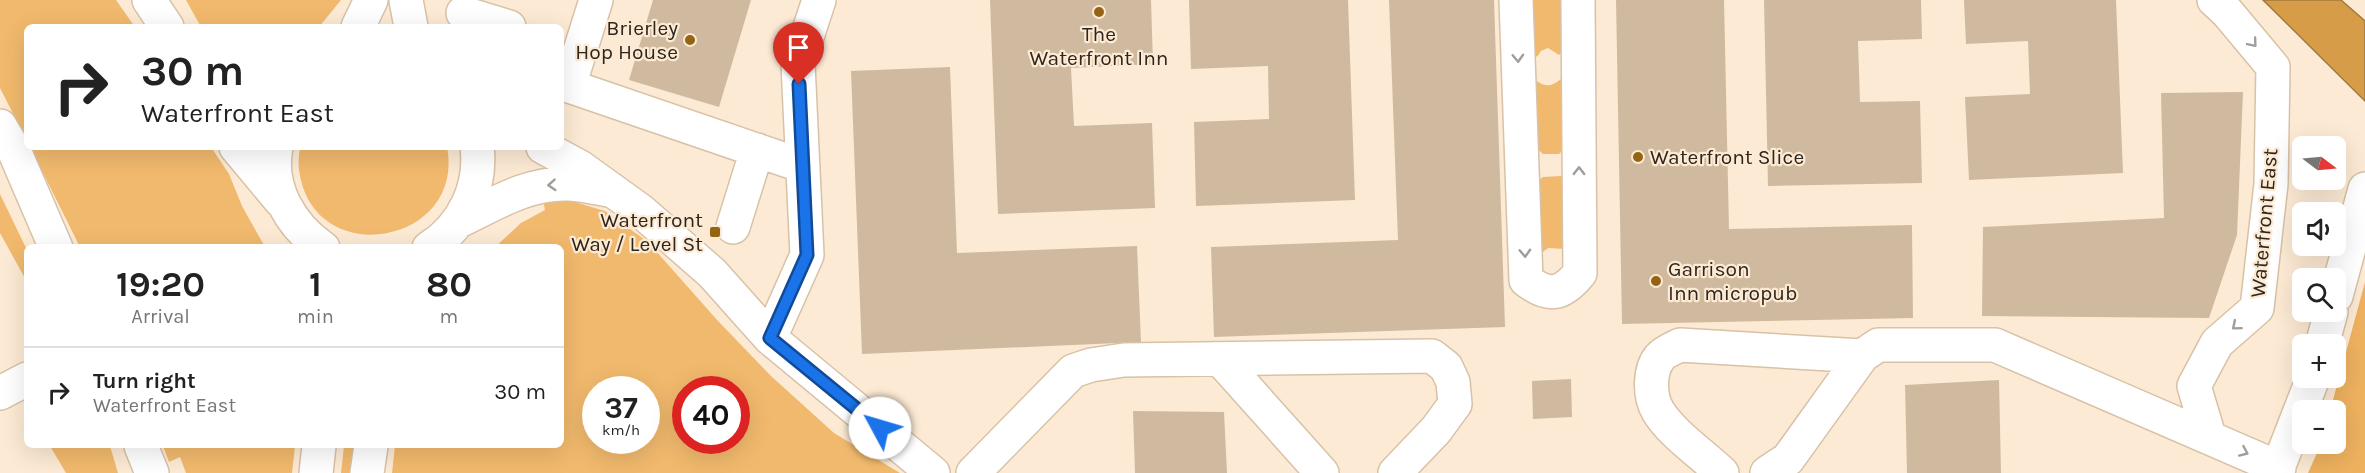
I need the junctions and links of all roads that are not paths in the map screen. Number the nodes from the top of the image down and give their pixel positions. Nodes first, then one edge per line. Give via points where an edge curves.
1 (149, 0) edge
2 (371, 0) edge
3 (406, 0) edge
4 (596, 0) edge
5 (819, 0) edge
6 (1515, 0) edge
7 (1578, 0) edge
8 (2214, 0) edge
9 (463, 13) dead end
10 (165, 24) edge
11 (359, 24) edge
12 (410, 24) edge
13 (498, 24) edge
14 (571, 46) edge
15 (0, 126) edge
16 (238, 150) edge
17 (276, 150) edge
18 (478, 150) edge
19 (549, 150) edge
20 (757, 150) junction
21 (803, 166) junction
22 (2365, 189) edge
23 (610, 190) junction
24 (284, 205) junction
25 (733, 227) dead end
26 (440, 240) edge
27 (54, 244) edge
28 (315, 244) edge
29 (2344, 268) edge
30 (770, 338) junction
31 (1862, 356) junction
32 (1220, 359) junction
33 (24, 381) edge
34 (2309, 388) edge
35 (0, 393) edge
36 (2209, 436) junction
37 (142, 448) edge
38 (319, 448) edge
39 (371, 448) edge
40 (2278, 470) edge
41 (152, 473) edge
42 (316, 473) edge
43 (367, 473) edge
44 (933, 473) edge
45 (973, 473) edge
46 (1322, 473) edge
47 (1395, 473) edge
48 (1722, 473) edge
49 (1767, 473) edge

1 - 10 street
2 - 11 street
3 - 12 street
4 - 14 street
5 - 21 street via 798,64
6 -> 7 street via 1526,280 1537,289 1557,293 1570,286 1580,273
8 -> 36 street, Waterfront East via 2273,67 2271,184 2257,308 2217,343 2194,386
9 - 13 street
14 - 20 street via 569,86
15 - 27 street
16 - 24 street
17 - 24 street via 276,180
18 - 26 street via 470,203
19 - 23 street
20 - 21 street
20 - 25 street
21 - 30 street via 807,255
22 - 29 street
23 -> 26 street via 540,185 522,191
23 - 30 street via 641,211 712,273
24 - 28 street
30 - 44 street
31 - 36 street via 1878,345 1995,345
31 - 48 street via 1680,345 1661,355 1653,368 1651,389 1657,410
31 - 49 street via 1788,459
32 - 45 street via 1124,360 1073,371
32 - 46 street
32 - 47 street via 1432,356 1446,367 1453,382 1455,404
33 - 35 street
34 - 40 street
36 -> 40 street
37 - 41 street
38 - 42 street
39 - 43 street

